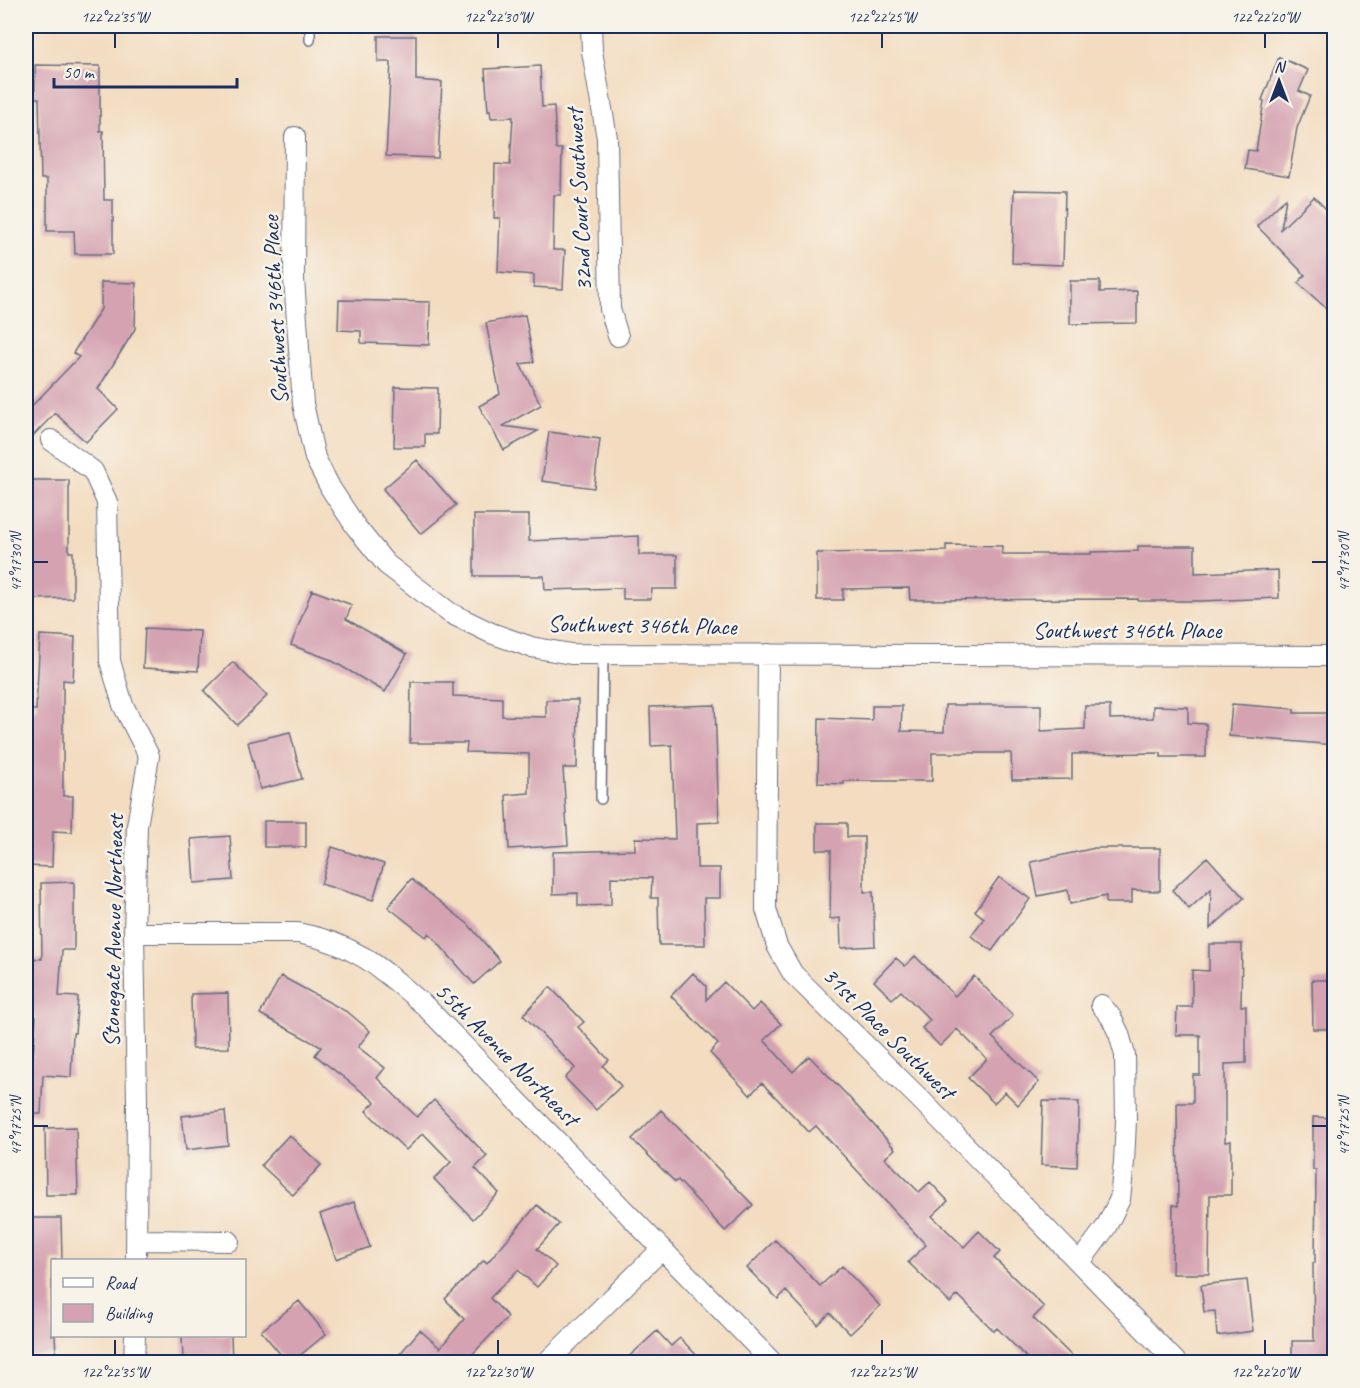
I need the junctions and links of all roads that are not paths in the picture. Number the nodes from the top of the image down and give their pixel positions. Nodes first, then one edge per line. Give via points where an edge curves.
1 (309, 26) edge
2 (591, 26) edge
3 (310, 40) dead end
4 (295, 137) dead end
5 (618, 336) dead end
6 (51, 440) dead end
7 (603, 654) junction
8 (768, 654) junction
9 (1335, 656) edge
10 (601, 799) dead end
11 (134, 933) junction
12 (1101, 1005) dead end
13 (137, 1240) junction
14 (229, 1241) dead end
15 (662, 1249) junction
16 (136, 1259) edge
17 (1080, 1262) junction
18 (135, 1337) edge
19 (135, 1362) edge
20 (547, 1362) edge
21 (772, 1362) edge
22 (1176, 1362) edge

1 - 3 lane
2 - 5 street, 32nd Court Southwest via 606,138 610,309
4 - 7 street, Southwest 346th Place via 294,279 303,404 315,458 331,489 386,564 450,613 531,647 571,654
6 - 11 street, Stonegate Avenue Northeast via 93,471 107,502 110,661 123,705 149,756 137,826
7 - 8 street, Southwest 346th Place
7 - 10 lane
8 - 9 street, Southwest 346th Place
8 - 17 street, 31st Place Southwest via 766,909 777,946 793,974
11 - 13 street, Stonegate Avenue Northeast
11 - 15 street, 55th Avenue Northeast via 298,933 356,951 424,1005
12 - 17 street via 1112,1017 1125,1055 1124,1162 1120,1199 1106,1227
13 - 14 street
13 - 16 street, Stonegate Avenue Northeast
15 - 20 street
15 - 21 street, 55th Avenue Northeast
17 - 22 street, 31st Place Southwest
18 - 19 street

